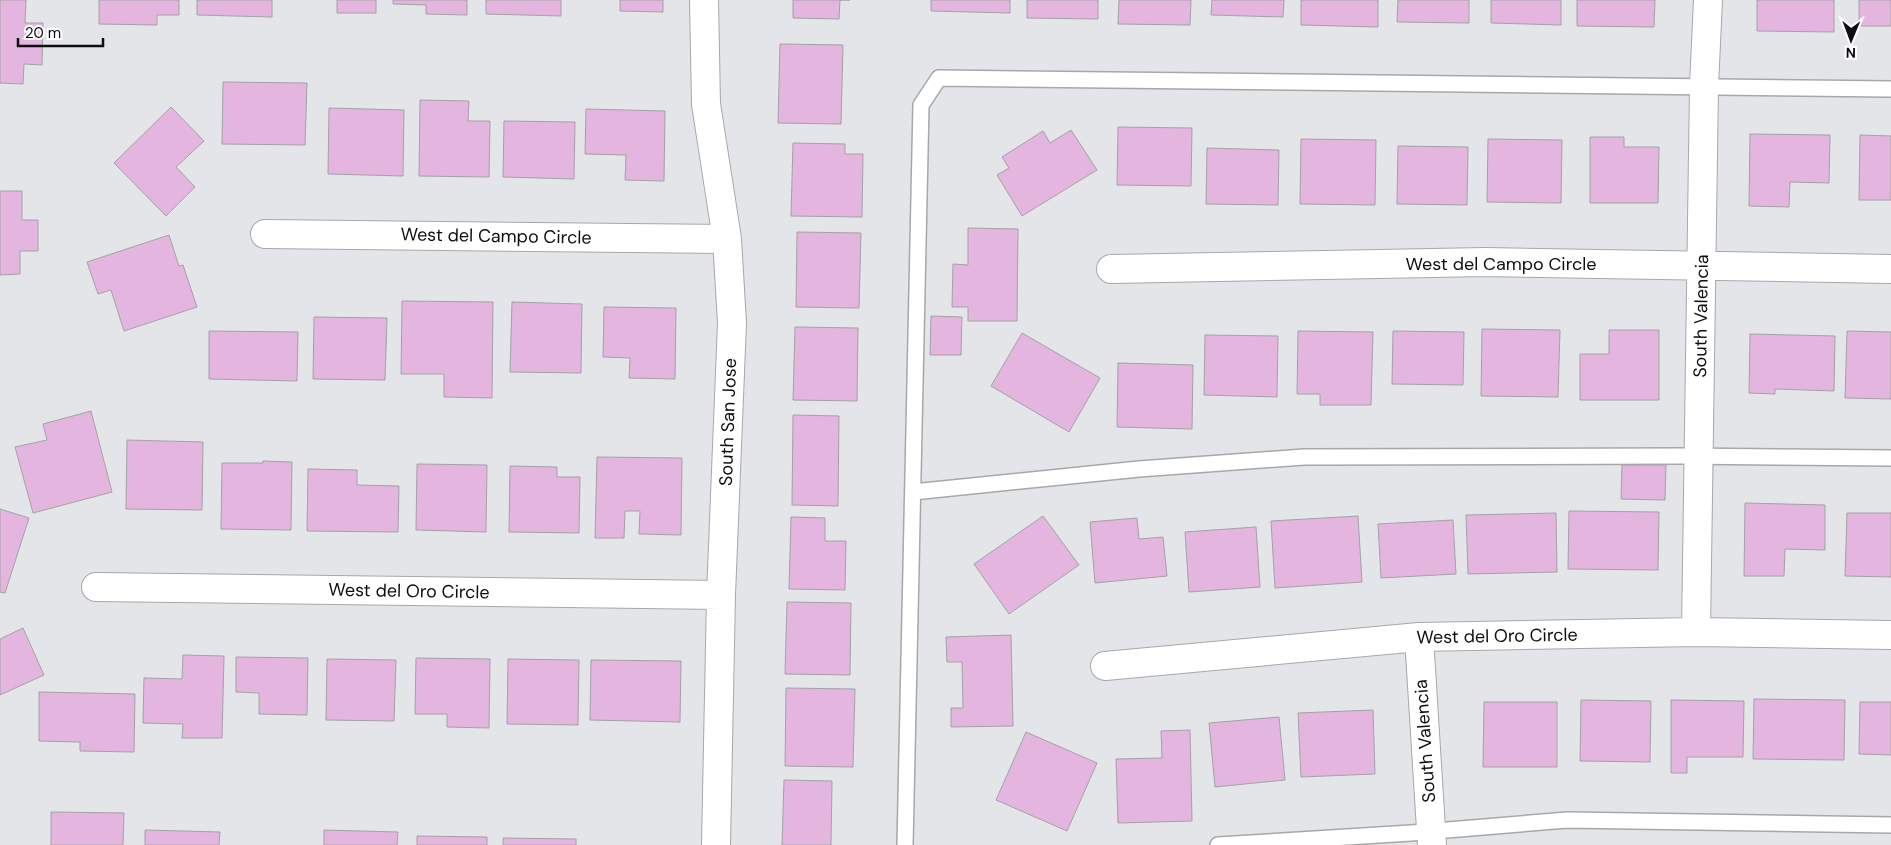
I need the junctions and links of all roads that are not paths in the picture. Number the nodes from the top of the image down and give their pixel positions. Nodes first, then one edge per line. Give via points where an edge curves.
1 (704, 0) edge
2 (1708, 0) edge
3 (1704, 86) junction
4 (1891, 89) edge
5 (264, 234) dead end
6 (727, 239) junction
7 (1702, 266) junction
8 (1112, 269) dead end
9 (1891, 269) edge
10 (1699, 456) junction
11 (1891, 458) edge
12 (912, 492) junction
13 (96, 587) dead end
14 (721, 595) junction
15 (1696, 632) junction
16 (1891, 635) edge
17 (1419, 637) junction
18 (1104, 666) dead end
19 (1891, 825) edge
20 (1432, 838) edge
21 (716, 845) edge
22 (905, 845) edge
23 (1218, 845) edge

1 - 6 street, South San Jose via 706,104
2 - 3 street, South Valencia
3 - 4 lane
3 - 7 street, South Valencia
3 - 12 lane via 939,78 921,104
5 - 6 street, West del Campo Circle
6 - 14 street, South San Jose via 732,323
7 - 8 street, West del Campo Circle via 1486,262
7 - 9 street, West del Campo Circle
7 - 10 street, South Valencia
10 - 11 lane
10 - 12 lane via 1304,457 1139,469
10 - 15 street, South Valencia
12 - 22 lane
13 - 14 street, West del Oro Circle
14 - 21 street, South San Jose
15 - 16 street, West del Oro Circle
15 - 17 street, West del Oro Circle
17 - 18 street, West del Oro Circle
17 - 20 street, South Valencia
19 - 20 lane via 1568,820
20 - 23 lane

